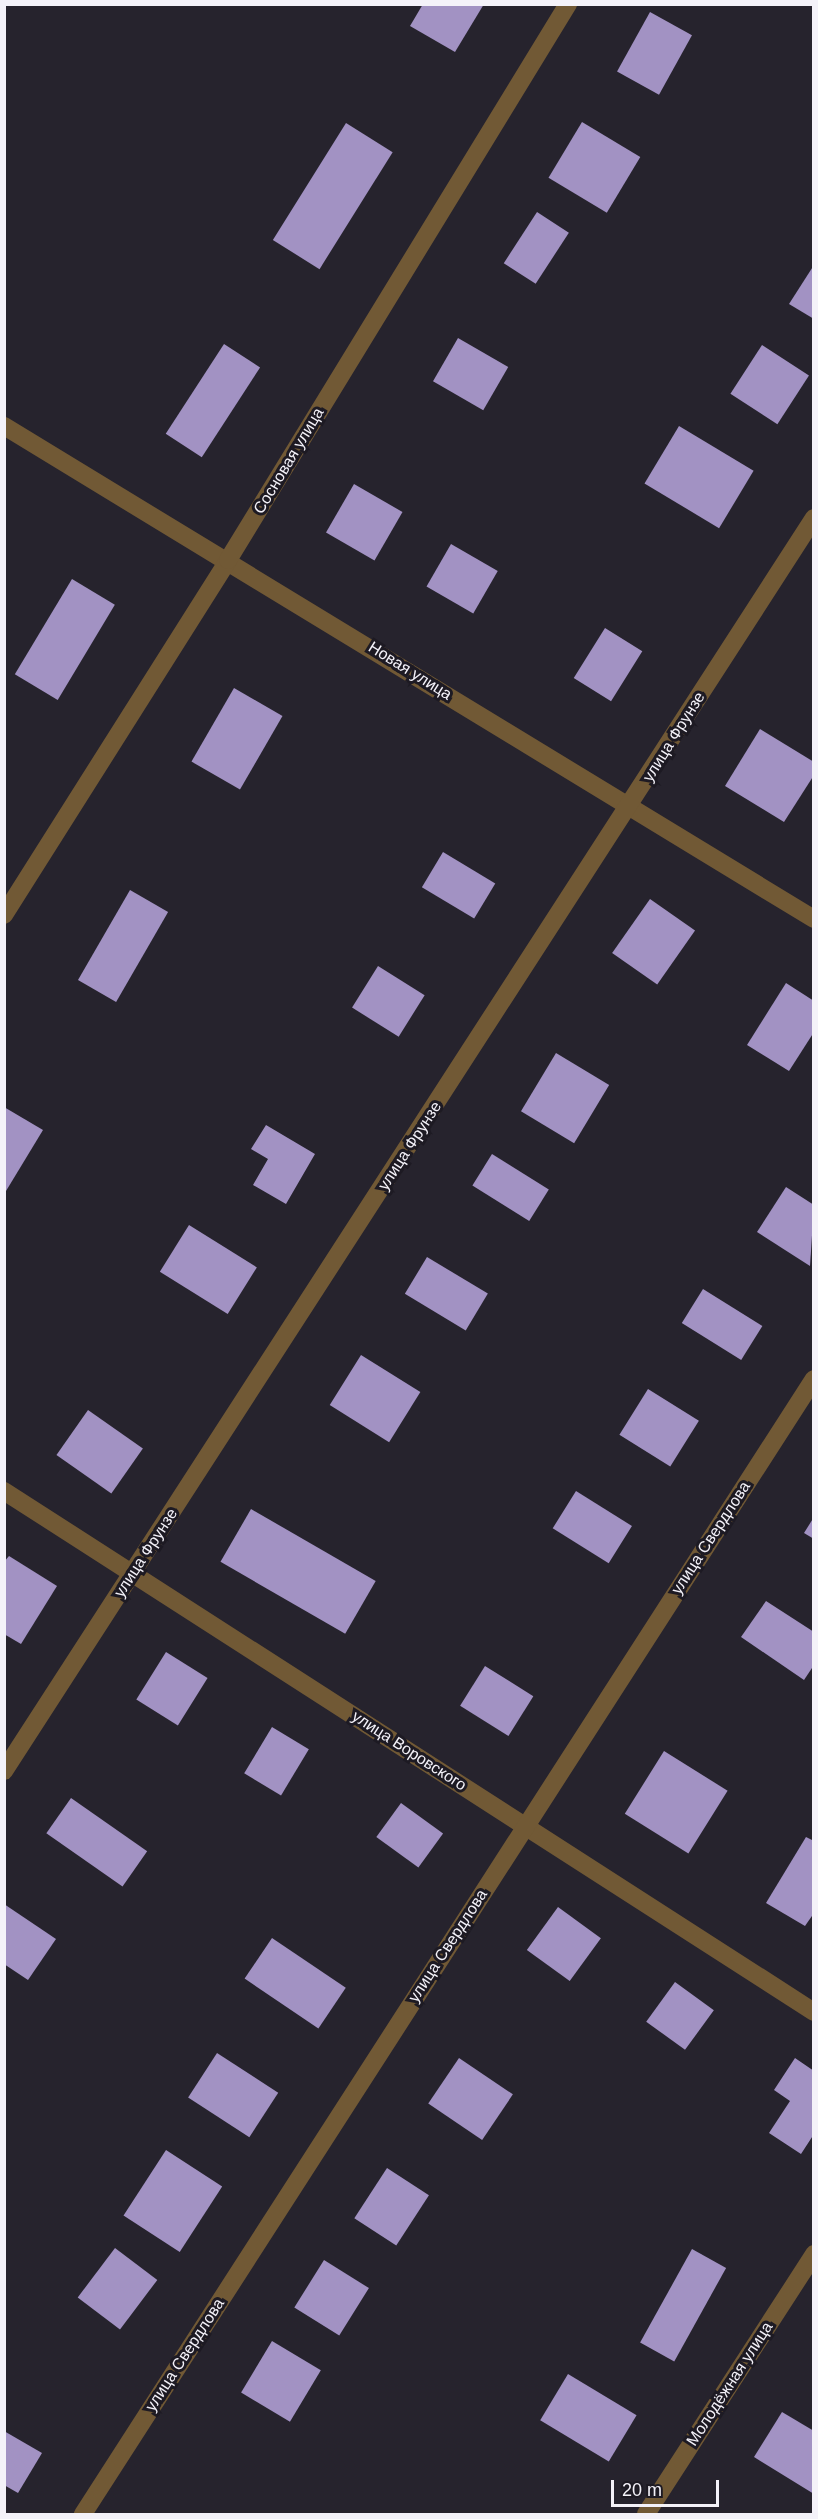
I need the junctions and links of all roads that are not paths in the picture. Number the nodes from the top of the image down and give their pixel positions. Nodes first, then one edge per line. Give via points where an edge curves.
1 (568, 4) edge
2 (4, 426) edge
3 (813, 518) edge
4 (228, 560) junction
5 (630, 806) junction
6 (4, 915) edge
7 (813, 919) edge
8 (813, 1378) edge
9 (4, 1491) edge
10 (133, 1574) junction
11 (4, 1771) edge
12 (525, 1826) junction
13 (813, 2012) edge
14 (813, 2254) edge
15 (83, 2514) edge
16 (646, 2514) edge

1 - 4 street, Сосновая улица
2 - 4 street, Новая улица
3 - 5 street, улица Фрунзе
4 - 5 street, Новая улица
4 - 6 street, Сосновая улица
5 - 7 street, Новая улица
5 - 10 street, улица Фрунзе
8 - 12 street, улица Свердлова
9 - 10 street, улица Воровского
10 - 11 street, улица Фрунзе
10 - 12 street, улица Воровского
12 - 13 street, улица Воровского
12 - 15 street, улица Свердлова
14 - 16 street, Молодёжная улица

